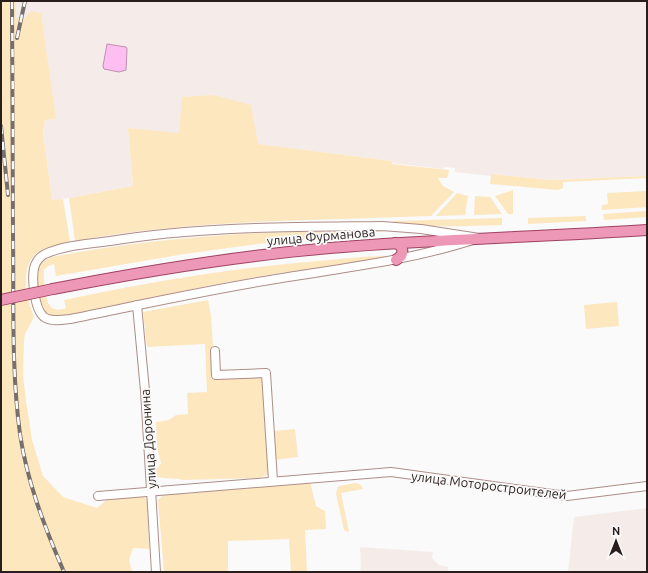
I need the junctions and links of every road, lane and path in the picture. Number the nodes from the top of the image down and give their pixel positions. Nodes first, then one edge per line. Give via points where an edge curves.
1 (397, 228) junction
2 (647, 230) edge
3 (479, 238) junction
4 (396, 243) junction
5 (396, 260) junction
6 (1, 300) edge
7 (137, 306) junction
8 (215, 351) dead end
9 (274, 481) junction
10 (647, 486) edge
11 (152, 491) junction
12 (98, 496) dead end
13 (156, 572) edge

1 - 3 street
1 - 4 street via 402,234 401,240
1 - 7 street via 226,229 138,237 52,252 38,260 33,272 39,310 48,319 70,319
2 - 3 main road, улица Фурманова
3 - 4 main road, улица Фурманова
3 - 5 street
4 - 5 main road via 403,251
4 - 6 main road, улица Фурманова, bridge via 198,263 122,275
5 - 7 street via 212,290
7 - 11 street, улица Доронина
8 - 9 street via 216,375 266,373
9 - 10 street, улица Моторостроителей via 391,472 567,496
9 - 11 street, улица Моторостроителей
11 - 12 street, улица Моторостроителей
11 - 13 street, улица Доронина

